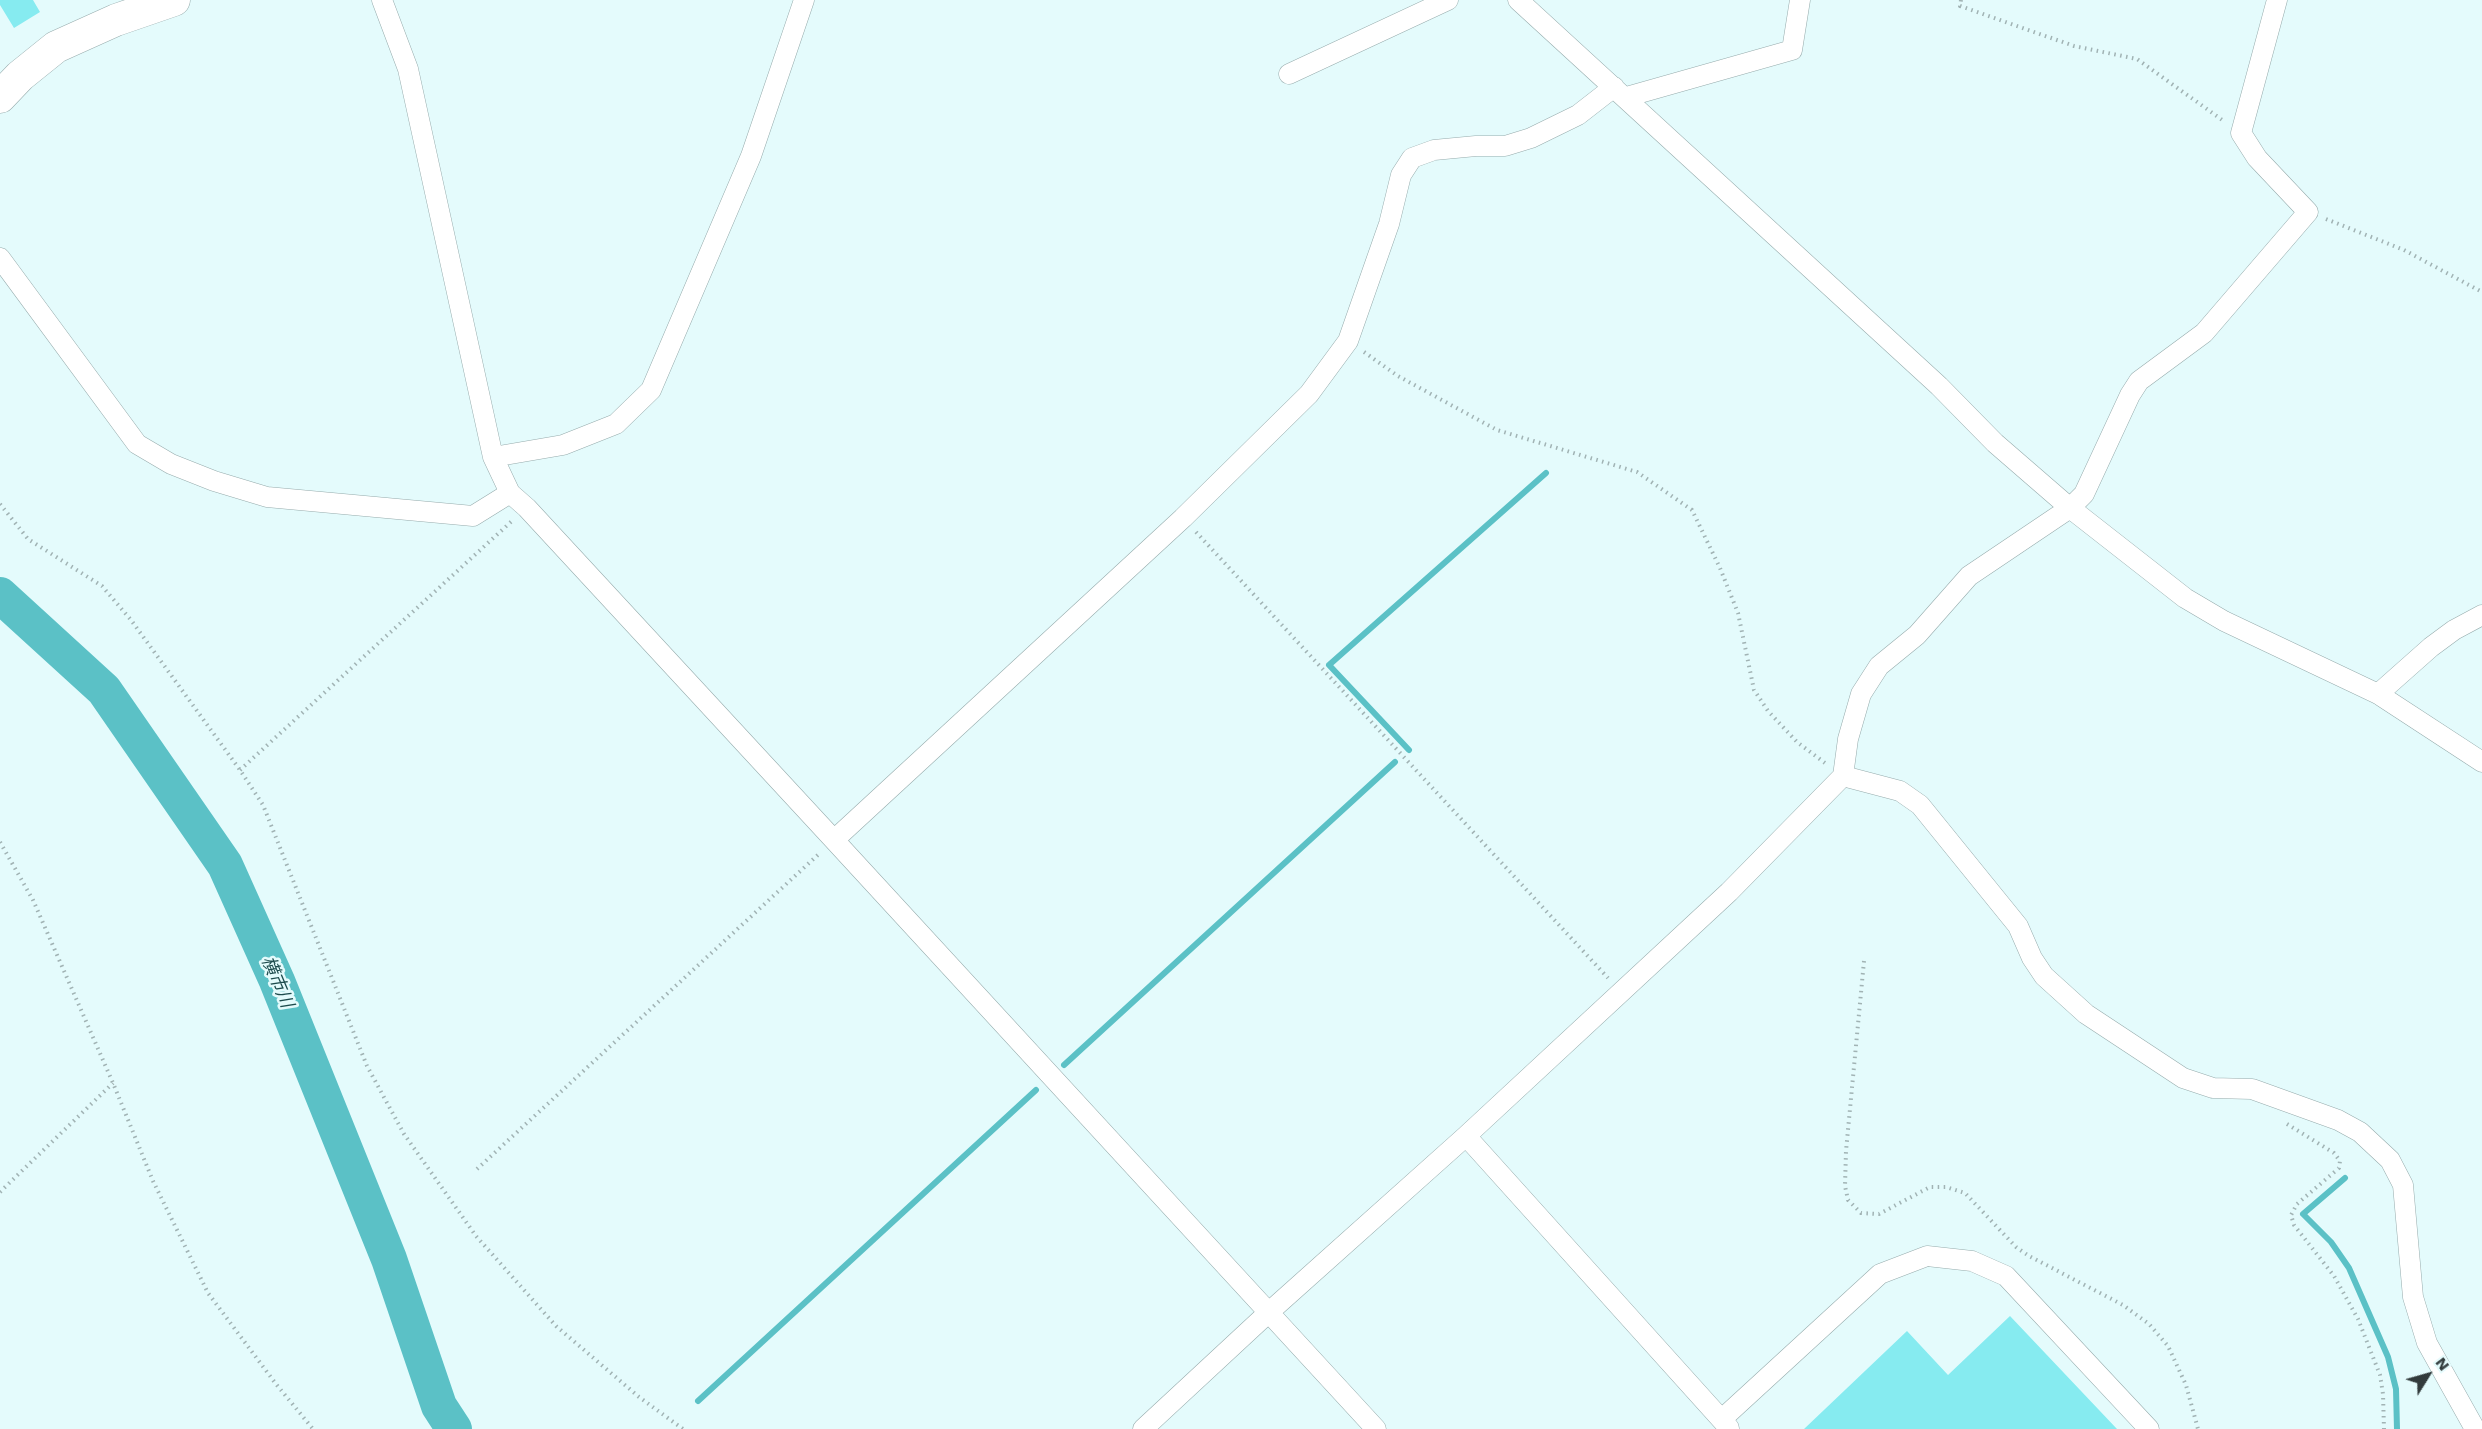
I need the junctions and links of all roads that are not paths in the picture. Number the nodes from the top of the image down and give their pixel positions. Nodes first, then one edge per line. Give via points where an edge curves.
1 (174, 0) edge
2 (382, 0) edge
3 (804, 0) edge
4 (1448, 0) edge
5 (1518, 0) edge
6 (1800, 0) edge
7 (2277, 0) edge
8 (1289, 74) dead end
9 (1620, 92) junction
10 (0, 97) edge
11 (0, 258) edge
12 (493, 457) junction
13 (510, 493) junction
14 (2070, 508) junction
15 (2482, 615) edge
16 (2378, 694) junction
17 (2482, 762) edge
18 (1843, 776) junction
19 (834, 840) junction
20 (1466, 1136) junction
21 (1268, 1313) junction
22 (1726, 1424) edge
23 (1143, 1429) edge
24 (1376, 1429) edge
25 (2149, 1429) edge
26 (2475, 1429) edge

1 - 10 main road via 56,47
2 - 12 street via 408,69
3 - 12 street via 751,156 651,390 616,424 563,445
4 - 8 street
5 - 9 street
6 - 9 street via 1792,50
7 - 14 street via 2241,133 2257,158 2308,212 2204,333 2139,381 2084,494
9 - 14 street via 1939,386 1995,443
9 - 19 street via 1532,138 1505,146 1434,150 1412,158 1401,175 1389,224 1348,341 1309,394 1183,518
11 - 13 street via 137,444 171,464 267,497 473,516
12 - 13 street
13 - 19 street
14 - 16 street via 2185,598 2224,621
14 - 18 street via 1970,576 1917,635 1879,666 1861,694 1848,739
15 - 16 street via 2431,647
16 - 17 street
18 - 20 street via 1729,892
18 - 26 street via 1900,791 1920,805 2018,926 2044,976 2086,1014 2183,1078 2213,1088 2252,1089 2338,1120 2360,1132 2390,1160 2403,1185 2413,1297 2427,1343
19 - 21 street
20 - 21 street
20 - 22 street
21 - 23 street
21 - 24 street
22 - 25 street via 1880,1274 1927,1257 1972,1261 2006,1276

